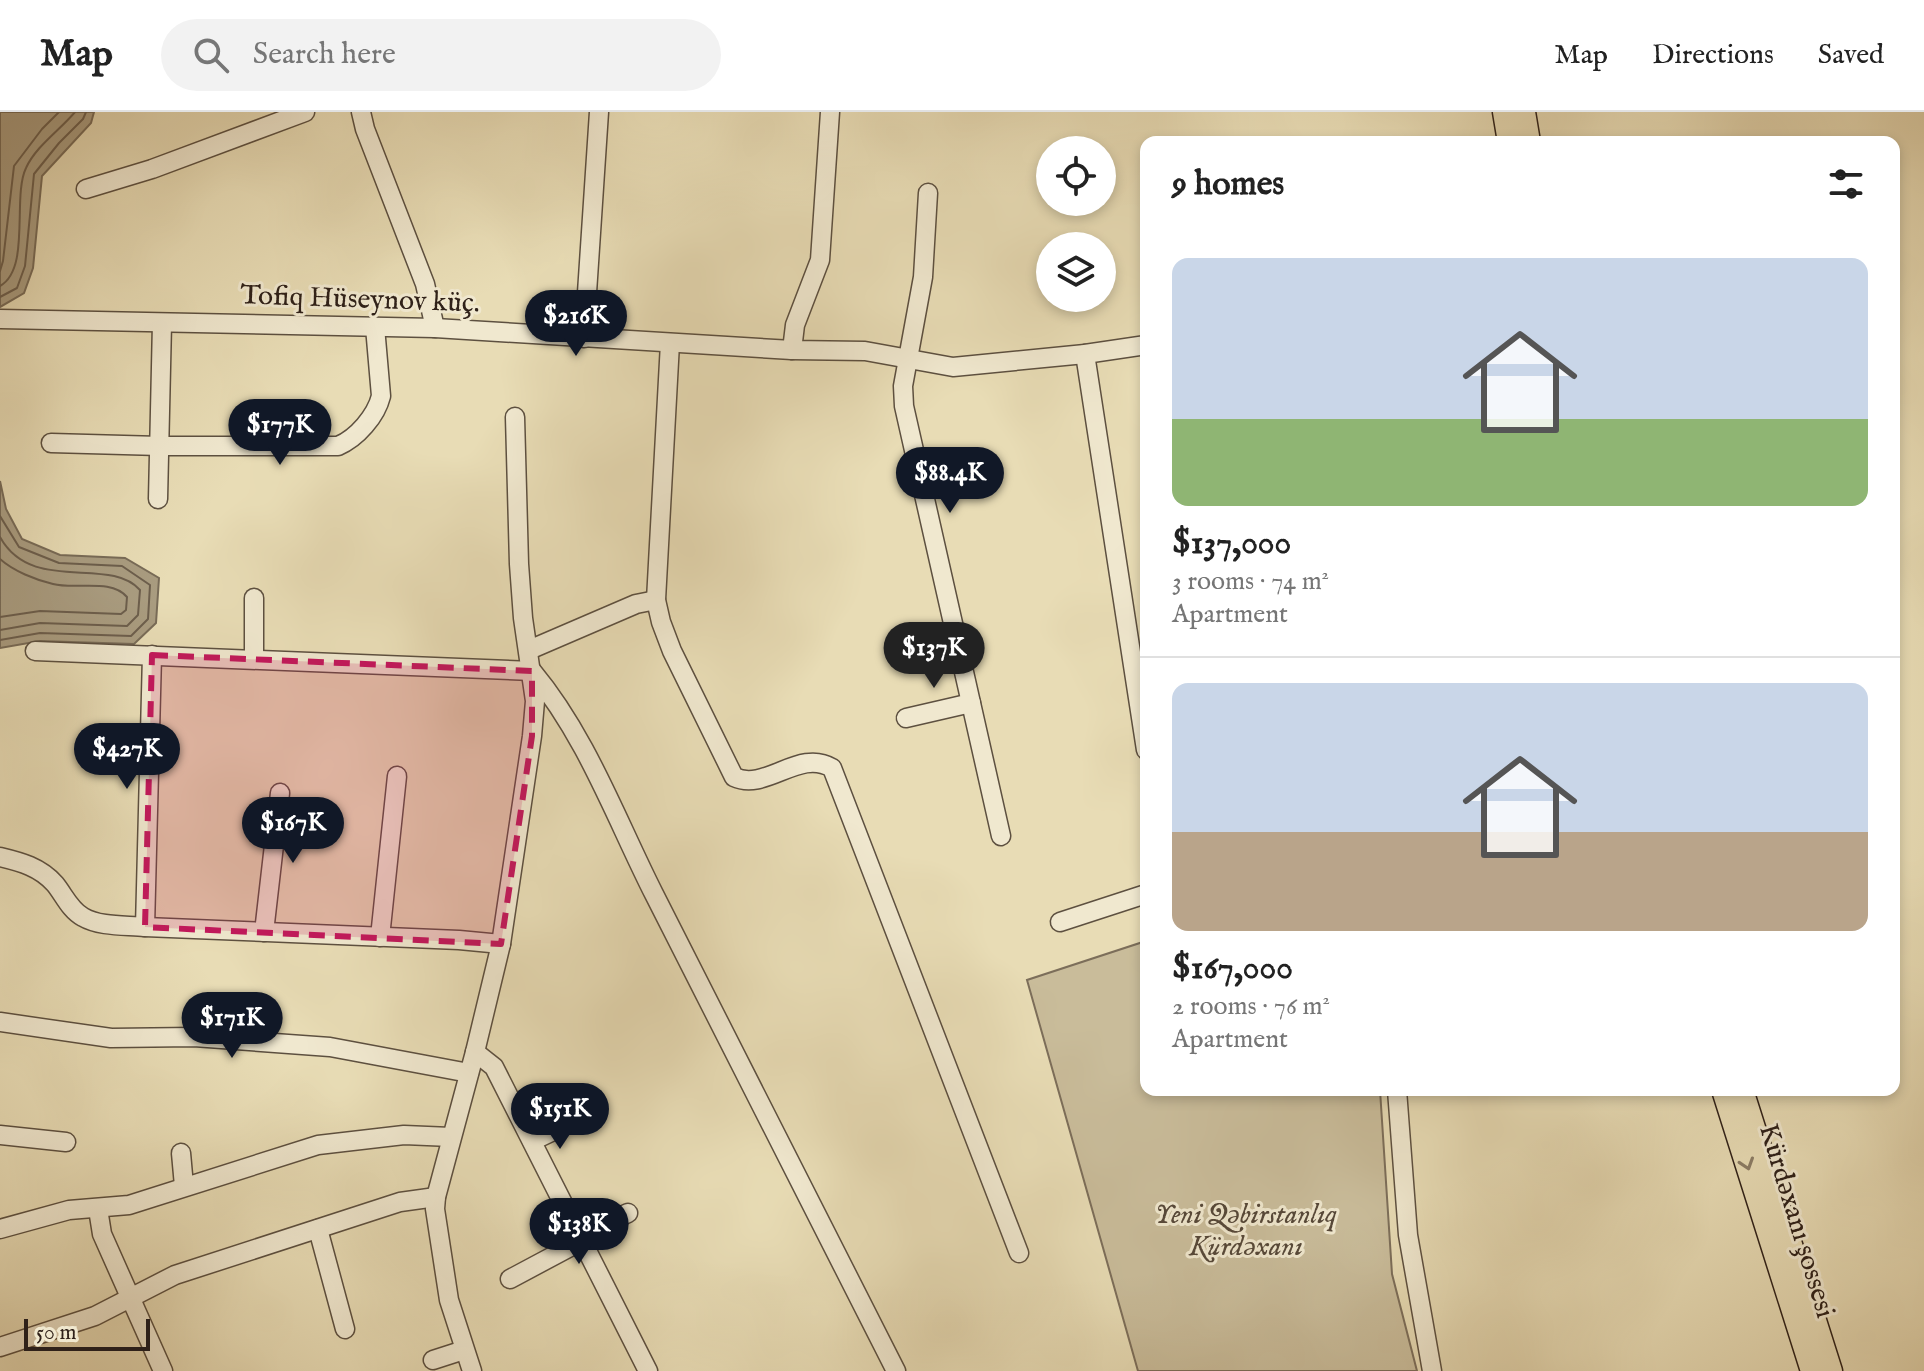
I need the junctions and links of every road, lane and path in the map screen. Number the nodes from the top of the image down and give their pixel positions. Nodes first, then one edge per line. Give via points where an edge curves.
1 (305, 112) edge
2 (361, 112) edge
3 (599, 112) edge
4 (830, 112) edge
5 (1504, 112) edge
6 (1524, 112) edge
7 (1508, 136) edge
8 (1528, 136) edge
9 (86, 189) dead end
10 (928, 193) dead end
11 (0, 319) edge
12 (162, 323) junction
13 (375, 327) junction
14 (435, 328) junction
15 (584, 338) junction
16 (670, 343) junction
17 (1140, 346) edge
18 (792, 350) junction
19 (1085, 354) junction
20 (910, 359) junction
21 (515, 417) dead end
22 (51, 443) dead end
23 (160, 446) junction
24 (158, 499) dead end
25 (254, 598) dead end
26 (656, 600) junction
27 (529, 650) junction
28 (35, 651) dead end
29 (152, 655) junction
30 (254, 659) junction
31 (532, 671) junction
32 (971, 703) junction
33 (1140, 711) edge
34 (906, 718) dead end
35 (397, 776) dead end
36 (280, 793) dead end
37 (1001, 836) dead end
38 (0, 857) edge
39 (1140, 896) edge
40 (1060, 922) dead end
41 (145, 927) junction
42 (264, 932) junction
43 (380, 937) junction
44 (501, 944) junction
45 (0, 1022) edge
46 (475, 1052) junction
47 (469, 1073) junction
48 (1397, 1096) edge
49 (1725, 1096) edge
50 (1744, 1096) edge
51 (570, 1123) dead end
52 (0, 1135) edge
53 (451, 1137) junction
54 (532, 1141) junction
55 (66, 1142) dead end
56 (181, 1153) dead end
57 (184, 1186) junction
58 (436, 1197) junction
59 (98, 1209) junction
60 (628, 1213) dead end
61 (0, 1229) edge
62 (318, 1229) junction
63 (581, 1238) junction
64 (1019, 1253) dead end
65 (510, 1279) dead end
66 (130, 1297) junction
67 (345, 1329) dead end
68 (0, 1347) edge
69 (464, 1350) junction
70 (433, 1360) dead end
71 (163, 1371) edge
72 (472, 1371) edge
73 (648, 1371) edge
74 (896, 1371) edge
75 (1432, 1371) edge
76 (1812, 1371) edge
77 (1831, 1371) edge

1 - 9 street
2 - 14 street via 425,284
3 - 15 street
4 - 18 street via 820,260 795,325
5 - 7 main road
6 - 8 main road
10 - 20 street via 923,277
11 - 12 street, Tofiq Hüseynov küç.
12 - 13 street, Tofiq Hüseynov küç.
12 - 23 street
13 - 14 street, Tofiq Hüseynov küç.
13 - 23 street via 381,396 347,442
14 - 15 street, Tofiq Hüseynov küç.
15 - 16 street, Tofiq Hüseynov küç.
16 - 18 street, Tofiq Hüseynov küç.
16 - 26 street
17 - 19 street, Tofiq Hüseynov küç.
18 - 20 street, Tofiq Hüseynov küç. via 875,352
19 - 20 street, Tofiq Hüseynov küç. via 953,367
19 - 33 street
20 - 32 street via 904,406
21 - 27 street via 519,564
22 - 23 street
23 - 24 street
25 - 30 street
26 - 27 street
26 - 64 street via 672,651 734,777 750,780 810,761 832,768
27 - 31 street
28 - 29 street
29 - 30 street
29 - 41 street
30 - 31 street
31 - 44 street via 532,736
31 - 74 street via 577,735
32 - 34 street
32 - 37 street
35 - 43 street
36 - 42 street
38 - 41 street via 41,871 83,918
39 - 40 street
41 - 42 street
42 - 43 street
43 - 44 street
44 - 46 street
45 - 47 street via 111,1038 194,1037 330,1047
46 - 47 street
46 - 54 street via 494,1067
47 - 53 street
48 - 75 street via 1408,1235
49 -> 76 main road, Kürdəxanı şossesi
50 - 77 main road, Kürdəxanı şossesi
51 - 54 street
52 - 55 street
53 - 57 street via 404,1135 318,1145
53 - 58 street
54 - 63 street
56 - 57 street
57 - 59 street via 129,1205
58 - 62 street via 400,1202
58 - 69 street via 449,1300
59 - 61 street via 69,1210
59 - 66 street via 102,1234
60 - 63 street
62 - 66 street via 175,1275
62 - 67 street
63 - 65 street
63 - 73 street
66 - 68 street via 95,1316
66 - 71 street
69 - 70 street
69 - 72 street

